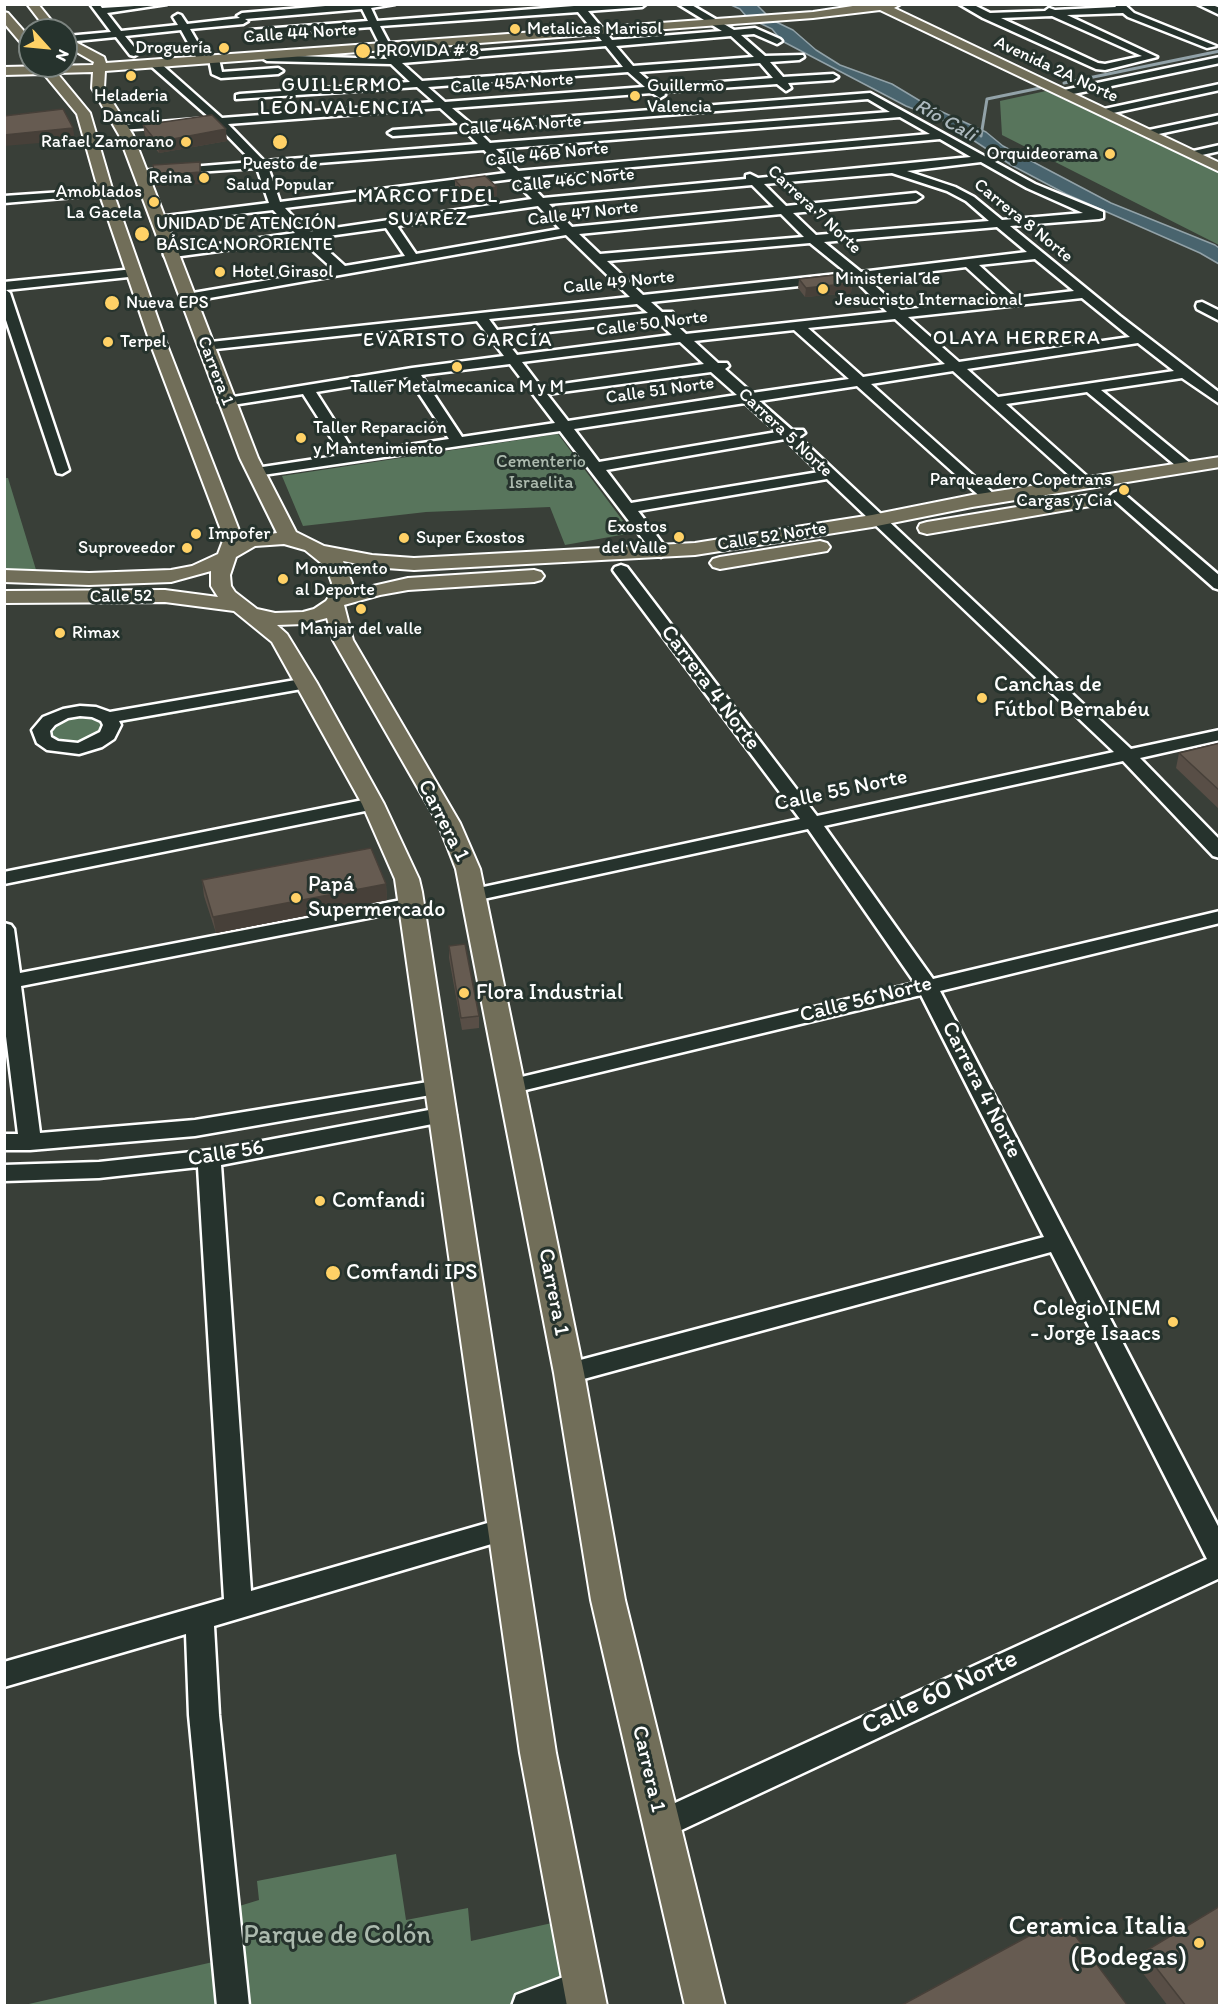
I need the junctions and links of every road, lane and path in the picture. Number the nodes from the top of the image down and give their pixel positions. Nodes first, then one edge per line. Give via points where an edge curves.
1 (32, 4) edge
2 (163, 4) edge
3 (169, 4) edge
4 (241, 4) edge
5 (391, 4) edge
6 (486, 4) edge
7 (642, 4) edge
8 (682, 4) edge
9 (963, 4) edge
10 (1201, 4) edge
11 (364, 5) edge
12 (377, 5) edge
13 (630, 5) edge
14 (851, 6) edge
15 (578, 7) edge
16 (887, 7) edge
17 (1120, 7) edge
18 (97, 8) edge
19 (1049, 12) junction
20 (1220, 12) edge
21 (4, 15) edge
22 (492, 15) junction
23 (984, 16) junction
24 (43, 18) edge
25 (242, 18) junction
26 (710, 20) junction
27 (380, 24) junction
28 (184, 26) junction
29 (9, 27) edge
30 (596, 29) junction
31 (119, 33) junction
32 (250, 33) junction
33 (733, 33) junction
34 (507, 35) junction
35 (78, 38) edge
36 (777, 41) dead end
37 (78, 43) edge
38 (607, 43) junction
39 (389, 44) junction
40 (1211, 46) dead end
41 (78, 48) edge
42 (521, 50) junction
43 (134, 53) junction
44 (200, 55) junction
45 (264, 55) junction
46 (799, 57) dead end
47 (182, 58) junction
48 (214, 59) junction
49 (78, 60) edge
50 (763, 60) junction
51 (1220, 60) edge
52 (399, 61) junction
53 (99, 62) junction
54 (530, 63) dead end
55 (78, 64) edge
56 (155, 64) junction
57 (630, 69) junction
58 (4, 71) edge
59 (833, 77) dead end
60 (54, 78) edge
61 (57, 81) junction
62 (779, 81) junction
63 (287, 82) junction
64 (423, 84) junction
65 (1220, 87) edge
66 (98, 88) junction
67 (656, 91) junction
68 (1068, 92) junction
69 (240, 97) dead end
70 (802, 101) junction
71 (446, 105) junction
72 (677, 111) junction
73 (1108, 111) junction
74 (903, 114) junction
75 (1220, 118) edge
76 (829, 120) junction
77 (219, 121) junction
78 (472, 127) junction
79 (122, 128) junction
80 (698, 131) junction
81 (393, 133) dead end
82 (1153, 133) junction
83 (941, 136) junction
84 (815, 137) dead end
85 (905, 140) junction
86 (883, 141) junction
87 (858, 144) junction
88 (490, 145) junction
89 (828, 146) junction
90 (1220, 148) edge
91 (1196, 154) junction
92 (726, 156) junction
93 (981, 159) junction
94 (1220, 163) edge
95 (936, 164) junction
96 (262, 165) junction
97 (916, 166) junction
98 (1220, 168) edge
99 (895, 170) junction
100 (140, 174) junction
101 (520, 175) junction
102 (951, 180) dead end
103 (756, 182) junction
104 (106, 192) junction
105 (916, 197) dead end
106 (4, 200) edge
107 (546, 201) junction
108 (276, 206) junction
109 (786, 211) junction
110 (158, 221) junction
111 (388, 223) junction
112 (1000, 224) junction
113 (576, 231) junction
114 (303, 235) junction
115 (815, 240) junction
116 (170, 255) junction
117 (1036, 255) junction
118 (604, 257) junction
119 (412, 258) junction
120 (969, 263) junction
121 (342, 270) junction
122 (134, 273) junction
123 (858, 276) junction
124 (4, 286) edge
125 (4, 293) edge
126 (1084, 294) junction
127 (187, 298) junction
128 (648, 298) junction
129 (1013, 303) junction
130 (1202, 306) dead end
131 (667, 315) junction
132 (898, 315) junction
133 (480, 316) junction
134 (1220, 317) edge
135 (798, 326) junction
136 (495, 334) junction
137 (697, 337) junction
138 (682, 338) junction
139 (1141, 339) junction
140 (206, 346) junction
141 (515, 359) junction
142 (728, 365) junction
143 (954, 366) junction
144 (713, 367) junction
145 (412, 372) junction
146 (1186, 373) junction
147 (861, 381) junction
148 (1090, 388) junction
149 (307, 389) junction
150 (539, 391) junction
151 (763, 396) junction
152 (747, 398) junction
153 (1220, 400) edge
154 (226, 402) junction
155 (994, 402) junction
156 (563, 424) junction
157 (795, 434) junction
158 (458, 441) junction
159 (351, 458) junction
160 (1220, 462) edge
161 (595, 467) junction
162 (1186, 467) junction
163 (62, 470) dead end
164 (256, 472) junction
165 (831, 474) junction
166 (1220, 479) edge
167 (1086, 483) junction
168 (1118, 496) junction
169 (629, 508) junction
170 (990, 508) junction
171 (893, 525) junction
172 (301, 542) junction
173 (764, 548) junction
174 (321, 552) junction
175 (661, 552) junction
176 (227, 556) junction
177 (621, 570) junction
178 (4, 576) edge
179 (1220, 585) edge
180 (4, 597) edge
181 (335, 603) junction
182 (243, 609) junction
183 (308, 687) junction
184 (110, 722) dead end
185 (1220, 735) edge
186 (1133, 753) junction
187 (373, 804) junction
188 (812, 822) junction
189 (1220, 833) edge
190 (1220, 852) edge
191 (4, 878) edge
192 (474, 895) junction
193 (412, 904) junction
194 (1220, 917) edge
195 (4, 929) edge
196 (9, 982) junction
197 (927, 986) junction
198 (513, 1086) junction
199 (443, 1101) junction
200 (357, 1102) junction
201 (360, 1130) junction
202 (4, 1142) edge
203 (30, 1142) junction
204 (209, 1158) junction
205 (4, 1173) edge
206 (1058, 1242) junction
207 (568, 1373) junction
208 (505, 1529) junction
209 (1220, 1558) edge
210 (1220, 1565) edge
211 (238, 1608) junction
212 (200, 1619) junction
213 (4, 1675) edge
214 (662, 1824) junction
215 (585, 1996) edge
216 (233, 2006) edge
217 (528, 2006) edge
218 (705, 2006) edge

1 - 24 main road
2 - 18 street
3 - 28 street
4 - 25 street
5 - 12 street
6 - 22 street
7 - 13 street
8 - 26 street, Carrera 8 Norte
9 - 23 street
10 - 20 street
11 - 12 street
11 - 25 street
11 - 27 street, Carrera 5 Norte
12 - 27 street, Carrera 5 Norte
13 - 15 street
14 - 16 main road, Avenida 2A Norte
14 - 16 main road, Calle 44 Norte
14 - 26 main road, Calle 44 Norte
15 - 22 street
15 - 30 street, Carrera 7 Norte
16 - 68 main road, Avenida 2A Norte
17 - 19 street
17 - 40 street
18 - 31 street
19 - 23 street
19 - 23 street via 1152,57 1105,67 1092,65
21 - 29 main road
22 - 27 street
22 - 34 street
25 - 28 street
25 - 32 street
26 - 30 main road, Calle 44 Norte
26 - 33 street, Carrera 8 Norte
27 - 32 street
27 - 39 street, Carrera 5 Norte
28 - 31 street
28 - 44 street
30 - 34 main road, Calle 44 Norte
30 - 38 street, Carrera 7 Norte
31 - 35 street
31 - 43 street
32 - 45 street
33 - 36 street via 760,32
33 - 38 street
33 - 50 street, Carrera 8 Norte
34 - 39 main road, Calle 44 Norte
34 - 42 street
37 - 43 main road
38 - 42 street
38 - 57 street, Carrera 7 Norte
39 - 45 main road, Calle 44 Norte
39 - 52 street, Carrera 5 Norte
41 - 53 main road
42 - 52 street
42 - 54 street
43 - 47 main road
44 - 45 main road, Calle 44 Norte
44 - 47 main road, Calle 44 Norte
45 - 48 main road, Calle 44 Norte
45 - 52 street
45 - 63 street
46 - 50 street
47 - 48 main road, Calle 44 Norte
47 - 53 main road, Calle 44 Norte
47 - 56 main road
48 - 63 street via 217,74
49 - 53 main road
50 - 57 street
50 - 62 street, Carrera 8 Norte
51 - 68 street
52 - 64 street, Carrera 5 Norte
53 - 55 main road
53 - 66 main road
56 - 66 main road via 119,72
56 - 77 street
57 - 64 street
57 - 67 street, Carrera 7 Norte
58 - 61 main road
59 - 62 street, Calle 45A Norte
60 - 61 main road, Carrera 1
61 - 104 main road, Carrera 1 via 83,113
62 - 67 street, Calle 45A Norte
62 - 70 street, Carrera 8 Norte
63 - 64 street
63 - 69 street
64 - 71 street, Carrera 5 Norte
65 - 73 street
66 - 79 main road, Carrera 1
67 - 71 street, Calle 45A Norte
67 - 72 street, Carrera 7 Norte
68 - 73 main road, Avenida 2A Norte
70 - 72 street
70 - 74 street via 873,96
70 - 76 street, Carrera 8 Norte
71 - 77 street, Calle 45A Norte
71 - 78 street, Carrera 5 Norte
72 - 78 street
72 - 80 street, Carrera 7 Norte
73 - 82 main road, Avenida 2A Norte
74 - 76 street, Calle 46A Norte
74 - 83 street
75 - 82 street
76 - 80 street, Calle 46A Norte
76 - 87 street, Carrera 8 Norte
77 - 79 street, Calle 45A Norte
77 - 96 street
78 - 81 street
78 - 88 street, Carrera 5 Norte
79 - 100 main road, Carrera 1
80 - 88 street, Calle 46A Norte
80 - 92 street, Carrera 7 Norte
82 - 91 main road, Avenida 2A Norte
83 - 85 street, Calle 46B Norte
83 - 93 street
84 - 89 street
85 - 86 street, Calle 46B Norte
85 - 95 street
86 - 87 street, Calle 46B Norte
86 - 97 street
87 - 89 street, Calle 46B Norte
87 - 99 street, Carrera 8 Norte
88 - 96 street, Calle 46A Norte
88 - 101 street, Carrera 5 Norte
89 - 92 street, Calle 46B Norte
90 - 91 street
91 - 94 main road, Avenida 2A Norte
91 - 98 main road, Avenida 2A Norte
92 - 101 street, Calle 46B Norte
92 - 103 street, Carrera 7 Norte
93 - 95 street, Calle 46C Norte
93 - 112 street via 1031,186 1100,215
95 - 97 street, Calle 46C Norte
95 - 102 street
96 - 100 street, Calle 46A Norte
96 - 108 street
97 - 99 street, Calle 46C Norte
99 - 103 street, Calle 46C Norte
99 - 112 street, Carrera 8 Norte via 960,193
100 - 110 main road, Carrera 1
101 - 107 street, Carrera 5 Norte
101 - 108 street, Calle 46B Norte
103 - 107 street, Calle 46C Norte
103 - 109 street, Carrera 7 Norte
104 - 106 street
104 - 122 main road, Carrera 1
105 - 109 street, Calle 47 Norte
107 - 111 street, Calle 46C Norte
107 - 113 street, Carrera 5 Norte
108 - 110 street, Calle 46B Norte
108 - 114 street
109 - 113 street, Calle 47 Norte
109 - 115 street, Carrera 7 Norte
110 - 116 main road, Carrera 1
111 - 114 street, Calle 46C Norte
111 - 119 street
112 - 115 street
112 - 117 street, Carrera 8 Norte
113 - 118 street, Carrera 5 Norte
113 - 119 street, Calle 47 Norte
114 - 116 street, Calle 46C Norte
114 - 121 street
115 - 118 street
115 - 123 street, Carrera 7 Norte
116 - 127 main road, Carrera 1
117 - 120 street, Calle 49 Norte
117 - 126 street, Carrera 8 Norte
118 - 128 street, Carrera 5 Norte
119 - 121 street, Calle 47 Norte
120 - 123 street, Calle 49 Norte
120 - 129 street
121 - 127 street, Calle 47 Norte
122 - 124 street
122 - 176 main road, Carrera 1 via 192,436 234,538
123 - 128 street, Calle 49 Norte
123 - 132 street, Carrera 7 Norte
125 - 163 street
126 - 129 street, Calle 50 Norte
126 - 139 street, Carrera 8 Norte
127 - 140 main road, Carrera 1
128 - 131 street, Carrera 5 Norte
128 - 133 street, Calle 49 Norte
129 - 132 street, Calle 50 Norte
130 - 134 street
131 - 136 street
131 - 137 street, Carrera 5 Norte
131 - 138 street, Carrera 5 Norte
132 - 135 street, Calle 50 Norte
132 - 143 street, Carrera 7 Norte
133 - 136 street
133 - 140 street, Calle 49 Norte
135 - 137 street, Calle 50 Norte
135 - 147 street
136 - 141 street
137 - 138 street, Calle 50 Norte
137 - 142 street, Carrera 5 Norte
138 - 141 street, Calle 50 Norte
138 - 144 street, Carrera 5 Norte
139 - 143 street, Calle 51 Norte
139 - 146 street, Carrera 8 Norte
140 - 154 main road, Carrera 1
141 - 145 street, Calle 50 Norte
141 - 150 street
142 - 144 street
142 - 151 street, Carrera 5 Norte
143 - 147 street, Calle 51 Norte
143 - 155 street, Carrera 7 Norte
144 - 150 street
144 - 152 street, Carrera 5 Norte
145 - 149 street, Calle 50 Norte
145 - 158 street
146 - 148 street
146 - 153 street, Carrera 8 Norte
147 - 151 street, Calle 51 Norte
147 - 170 street
148 - 155 street
148 - 162 street
149 - 154 street, Calle 50 Norte
149 - 159 street
150 - 156 street
151 - 152 street, Calle 51 Norte
151 - 157 street, Carrera 5 Norte
152 - 156 street, Calle 51 Norte
152 - 157 street, Carrera 5 Norte
154 - 164 main road, Carrera 1
155 - 167 street, Carrera 7 Norte
156 - 158 street, Calle 51 Norte
156 - 161 street
157 - 161 street
157 - 165 street, Carrera 5 Norte
157 - 171 street, Carrera 5 Norte
158 - 159 street, Calle 51 Norte
159 - 164 street, Calle 51 Norte
160 - 162 main road, Calle 52 Norte
161 - 169 street
162 - 167 main road, Calle 52 Norte
164 - 172 main road, Carrera 1 via 284,530
165 - 169 street
165 - 171 street, Carrera 5 Norte
166 - 168 main road, Calle 52 Norte
167 - 170 main road, Calle 52 Norte
168 - 170 main road, Calle 52 Norte
168 - 179 street
169 - 175 street
170 - 171 main road, Calle 52 Norte
170 - 171 main road via 973,516 965,513 962,506 972,501
171 - 173 main road, Calle 52 Norte
171 - 173 main road, Calle 52 Norte via 855,541
171 - 186 street, Carrera 5 Norte
172 - 174 main road
172 - 176 main road via 257,540
173 - 175 main road, Calle 52 Norte
173 - 177 main road, Calle 52 Norte via 716,563
174 - 175 main road, Calle 52 Norte via 414,564
174 - 181 main road via 335,564 341,577
176 - 178 main road, Calle 52 via 198,570 171,576
176 - 182 main road via 220,569 220,580 227,596
177 - 181 main road, Calle 52 Norte via 408,584
177 - 188 street, Carrera 4 Norte
180 - 182 main road, Calle 52 via 165,597
181 - 182 main road via 294,619 266,618
181 - 192 main road, Carrera 1 via 343,640 461,848
182 - 183 main road via 280,639
183 - 184 street
183 - 187 main road
185 - 186 street, Calle 55 Norte
186 - 188 street, Calle 55 Norte
186 - 189 street, Carrera 5 Norte
186 - 190 street, Carrera 5 Norte
187 - 191 street
187 - 193 main road via 407,879
188 - 192 street, Calle 55 Norte
188 - 197 street, Carrera 4 Norte
192 - 198 main road, Carrera 1
193 - 196 street
193 - 199 main road
194 - 197 street, Calle 56 Norte
195 - 196 street
196 - 203 street
197 - 198 street, Calle 56 Norte
197 - 206 street, Carrera 4 Norte
198 - 207 main road, Carrera 1
199 - 200 street, Calle 56
199 - 201 street, Calle 56
199 - 208 main road
200 - 201 street via 372,1115
200 - 203 street, Calle 56 via 195,1128
201 - 204 street, Calle 56
202 - 203 street, Calle 56
204 - 205 street, Calle 56 via 99,1170
204 - 211 street
206 - 207 street
206 - 209 street, Carrera 4 Norte
207 - 214 main road, Carrera 1 via 608,1600
208 - 211 street
208 - 215 main road via 538,1753
210 - 214 street, Calle 60 Norte
211 - 212 street
212 - 213 street
212 - 216 street via 204,1715
214 - 218 main road, Carrera 1
215 - 217 street

